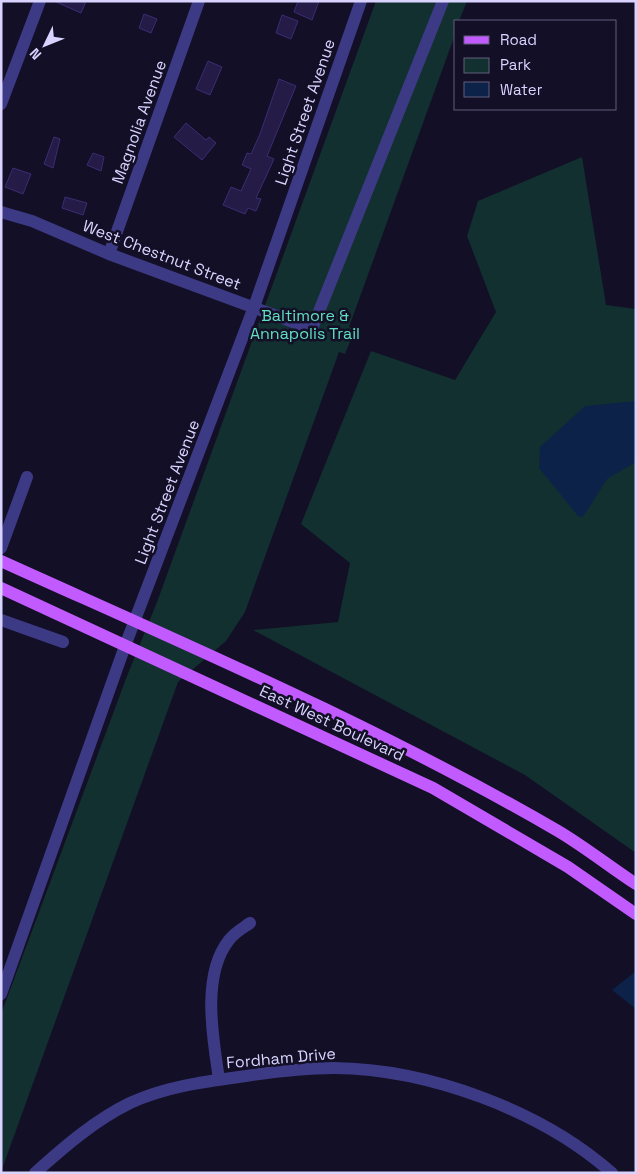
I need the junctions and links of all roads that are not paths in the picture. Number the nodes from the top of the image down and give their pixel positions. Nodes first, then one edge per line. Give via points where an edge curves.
1 (40, 1) edge
2 (199, 1) edge
3 (361, 1) edge
4 (443, 1) edge
5 (1, 104) edge
6 (1, 212) edge
7 (109, 254) junction
8 (254, 307) junction
9 (27, 477) dead end
10 (1, 548) edge
11 (1, 560) edge
12 (1, 588) edge
13 (1, 620) edge
14 (135, 621) junction
15 (63, 642) dead end
16 (126, 646) junction
17 (636, 884) edge
18 (636, 914) edge
19 (250, 924) dead end
20 (1, 994) edge
21 (219, 1079) junction
22 (42, 1170) edge
23 (612, 1173) edge

1 - 5 street
2 - 7 street, Magnolia Avenue
3 - 8 street, Light Street Avenue
4 - 8 street, West Chestnut Street via 312,329
6 - 7 street, West Chestnut Street via 32,221
7 - 8 street, West Chestnut Street
8 - 14 street, Light Street Avenue
9 - 10 street
11 - 14 main road, East West Boulevard
12 - 16 main road, East West Boulevard
13 - 15 street
14 - 16 street, Light Street Avenue
14 - 17 main road, East West Boulevard via 412,751 559,832
16 - 18 main road, East West Boulevard via 433,788 568,867
16 - 20 street, Light Street Avenue
19 - 21 street via 230,938 221,951 215,972 211,1024
21 - 22 street, Fordham Drive via 165,1090 130,1103 92,1126
21 - 23 street, Fordham Drive via 285,1070 334,1068 400,1074 496,1102 570,1142

